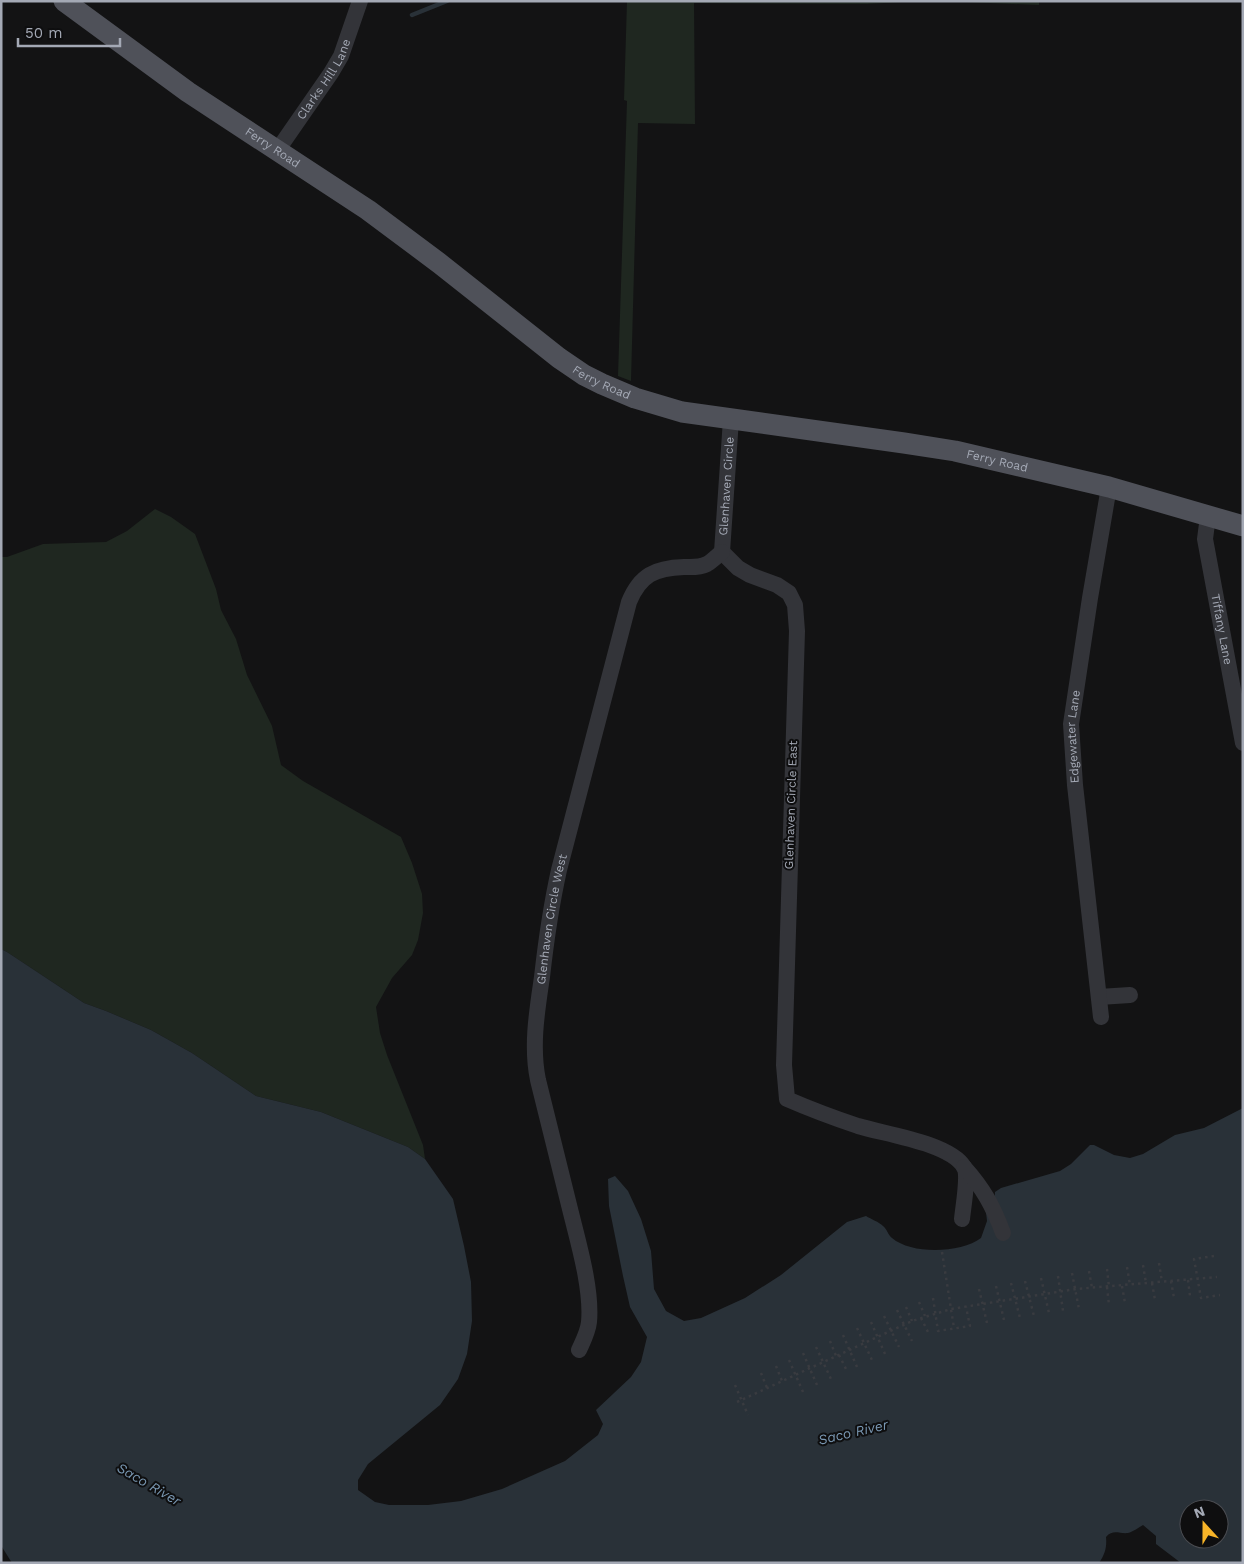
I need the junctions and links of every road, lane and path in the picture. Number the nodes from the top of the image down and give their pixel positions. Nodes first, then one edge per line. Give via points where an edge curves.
1 (64, 1) edge
2 (360, 1) edge
3 (277, 151) junction
4 (731, 420) junction
5 (1109, 487) junction
6 (1208, 516) junction
7 (1243, 526) edge
8 (722, 552) junction
9 (1243, 743) edge
10 (1130, 995) dead end
11 (1099, 997) junction
12 (1101, 1017) dead end
13 (964, 1167) junction
14 (962, 1219) dead end
15 (1003, 1234) dead end
16 (942, 1252) dead end
17 (1214, 1256) dead end
18 (1159, 1263) dead end
19 (1143, 1265) dead end
20 (1127, 1267) dead end
21 (1106, 1269) dead end
22 (1089, 1271) dead end
23 (1072, 1273) dead end
24 (1058, 1276) dead end
25 (1217, 1277) dead end
26 (1041, 1278) dead end
27 (1197, 1279) junction
28 (1188, 1280) junction
29 (1025, 1281) dead end
30 (1171, 1281) junction
31 (1162, 1282) junction
32 (1011, 1283) dead end
33 (1146, 1283) junction
34 (1152, 1283) junction
35 (1130, 1285) junction
36 (996, 1286) dead end
37 (1122, 1286) junction
38 (1108, 1287) junction
39 (1092, 1288) junction
40 (979, 1289) dead end
41 (1076, 1289) junction
42 (1060, 1292) junction
43 (1045, 1294) junction
44 (1220, 1295) dead end
45 (1190, 1296) dead end
46 (1029, 1297) junction
47 (933, 1298) dead end
48 (1174, 1298) dead end
49 (1015, 1299) junction
50 (1155, 1300) dead end
51 (1000, 1301) junction
52 (919, 1302) dead end
53 (1126, 1303) dead end
54 (982, 1304) junction
55 (1109, 1305) dead end
56 (906, 1307) dead end
57 (966, 1307) junction
58 (951, 1309) junction
59 (1080, 1309) dead end
60 (897, 1310) dead end
61 (1063, 1311) dead end
62 (934, 1313) junction
63 (1049, 1313) dead end
64 (884, 1316) dead end
65 (1034, 1316) dead end
66 (923, 1317) junction
67 (1020, 1318) dead end
68 (1004, 1320) dead end
69 (912, 1321) junction
70 (871, 1322) dead end
71 (986, 1323) dead end
72 (904, 1325) junction
73 (857, 1328) dead end
74 (954, 1328) junction
75 (891, 1331) junction
76 (929, 1334) dead end
77 (843, 1335) dead end
78 (877, 1337) junction
79 (830, 1341) dead end
80 (912, 1341) dead end
81 (864, 1343) junction
82 (816, 1347) dead end
83 (899, 1347) dead end
84 (579, 1350) dead end
85 (850, 1350) junction
86 (803, 1353) dead end
87 (885, 1354) dead end
88 (837, 1356) junction
89 (789, 1360) dead end
90 (872, 1360) dead end
91 (823, 1362) junction
92 (776, 1366) dead end
93 (857, 1367) dead end
94 (809, 1369) junction
95 (847, 1372) dead end
96 (761, 1373) dead end
97 (795, 1375) junction
98 (831, 1379) dead end
99 (782, 1381) junction
100 (735, 1385) dead end
101 (816, 1386) dead end
102 (767, 1388) junction
103 (803, 1392) dead end
104 (741, 1400) junction
105 (737, 1402) dead end
106 (748, 1415) dead end

1 - 3 main road, Ferry Road via 162,74
2 - 3 street, Clarks Hill Lane via 341,56
3 - 4 main road, Ferry Road via 368,210 584,375 651,404
4 - 5 main road, Ferry Road via 955,451
4 - 8 street, Glenhaven Circle
5 - 6 main road, Ferry Road
5 - 11 street, Edgewater Lane via 1071,724
6 - 7 main road, Ferry Road
6 - 9 street, Tiffany Lane via 1205,539
8 - 13 street, Glenhaven Circle East via 738,568 784,589 793,600 796,612 784,1065 786,1099 859,1126 935,1147 950,1154
8 - 84 street, Glenhaven Circle West via 705,565 668,568 650,574 633,592 553,899 537,1010 534,1057 585,1274 589,1321
10 - 11 street
11 - 12 street, Edgewater Lane
13 - 14 street via 967,1182
13 - 15 street via 984,1191
16 - 58 path
17 - 27 path via 1194,1259
18 - 31 path
19 - 33 path
20 - 35 path
21 - 38 path
22 - 39 path
23 - 41 path
24 - 42 path
25 - 27 path
26 - 43 path
27 - 28 path
27 - 44 path via 1201,1298
28 - 30 path
28 - 45 path
29 - 46 path
30 - 31 path
30 - 48 path
31 - 34 path
32 - 49 path
33 - 34 path
33 - 35 path
34 - 50 path
35 - 37 path
36 - 51 path
37 - 38 path
37 - 53 path
38 - 39 path
38 - 55 path
39 - 41 path
40 - 54 path
41 - 42 path
41 - 59 path
42 - 43 path
42 - 61 path
43 - 46 path
43 - 63 path
46 - 49 path
46 - 65 path
47 - 62 path
49 - 51 path
49 - 67 path
51 - 54 path
51 - 68 path
52 - 66 path
54 - 57 path
54 - 71 path
56 - 69 path
57 - 58 path
57 - 74 path via 970,1326
58 - 62 path
58 - 74 path
60 - 72 path
62 - 66 path
62 - 74 path via 938,1330
64 - 75 path
66 - 69 path
66 - 76 path
69 - 72 path
70 - 78 path
72 - 75 path
72 - 80 path
73 - 81 path
75 - 78 path
75 - 83 path
77 - 85 path
78 - 81 path
78 - 87 path
79 - 88 path
81 - 85 path
81 - 90 path
82 - 91 path
85 - 88 path
85 - 93 path
86 - 94 path
88 - 91 path
88 - 95 path
89 - 97 path
91 - 94 path
91 - 98 path
92 - 99 path
94 - 97 path
94 - 101 path
96 - 102 path
97 - 99 path
97 - 103 path
99 - 102 path
100 - 104 path
102 - 104 path
104 - 105 path
104 - 106 path

